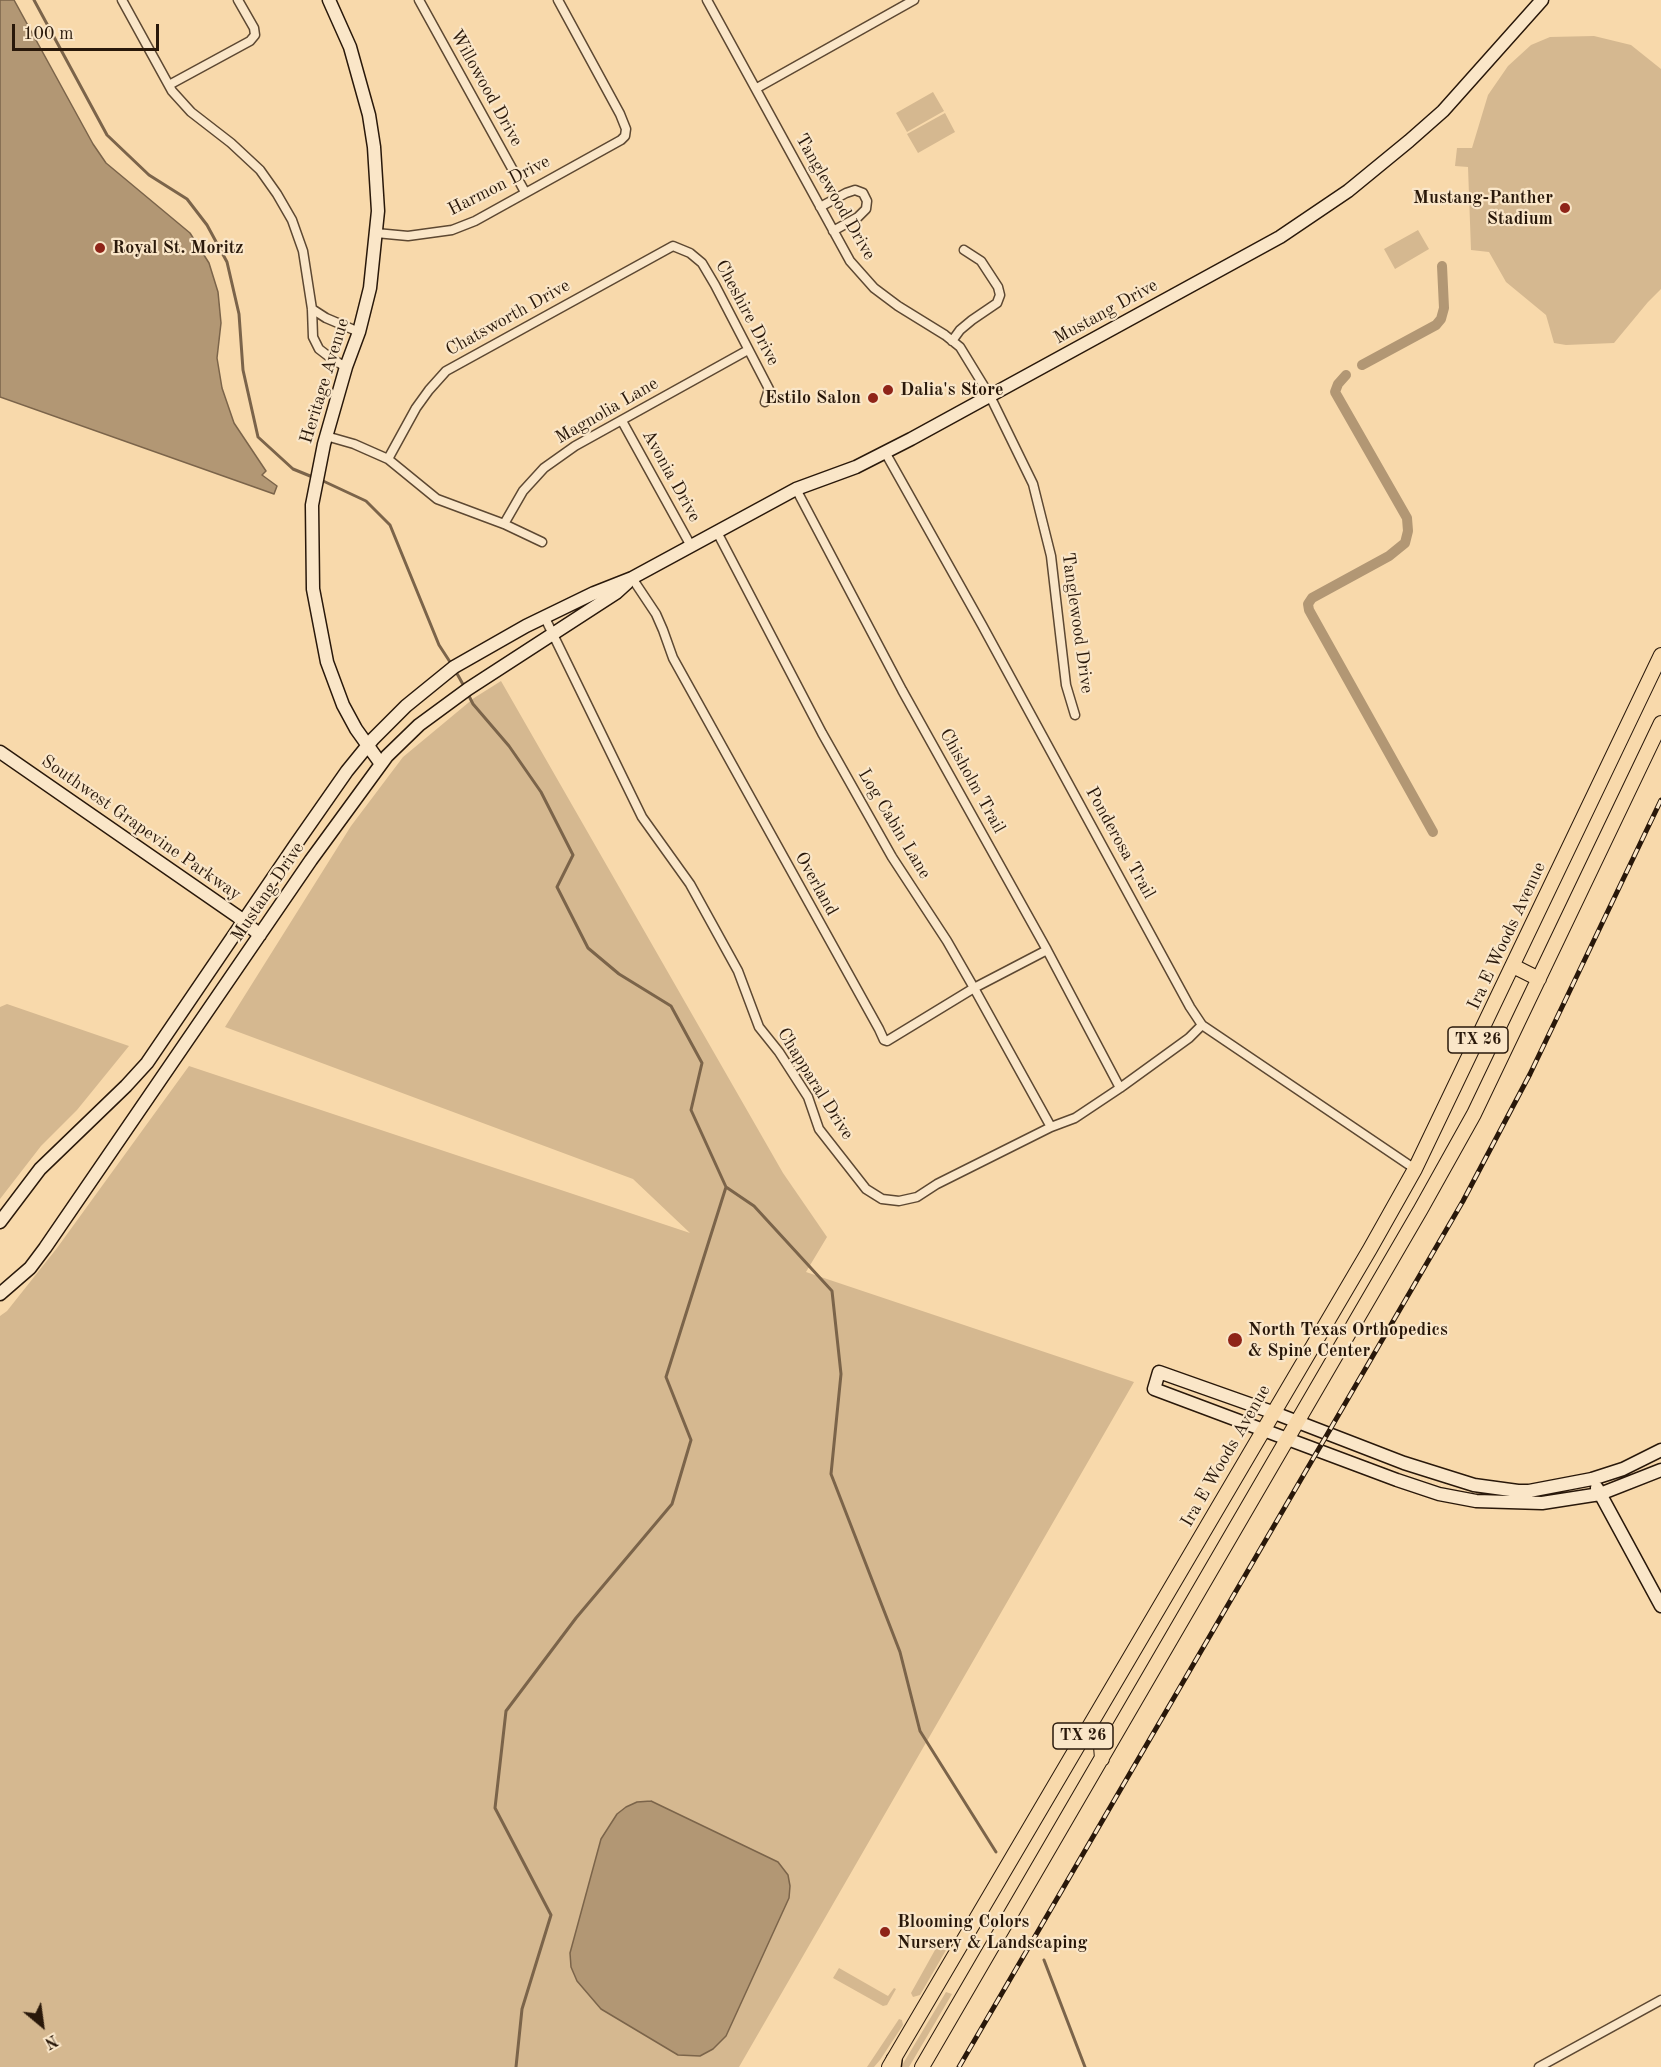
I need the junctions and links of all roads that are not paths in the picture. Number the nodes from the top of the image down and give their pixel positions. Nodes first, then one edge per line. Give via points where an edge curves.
1 (122, 0) edge
2 (238, 0) edge
3 (329, 0) edge
4 (419, 0) edge
5 (558, 0) edge
6 (707, 0) edge
7 (914, 0) edge
8 (1542, 0) edge
9 (169, 85) junction
10 (757, 88) junction
11 (525, 192) junction
12 (820, 207) junction
13 (832, 231) junction
14 (376, 233) junction
15 (680, 248) joint
16 (964, 250) dead end
17 (312, 309) junction
18 (359, 332) junction
19 (952, 341) junction
20 (748, 350) junction
21 (346, 367) junction
22 (990, 396) junction
23 (765, 402) dead end
24 (622, 421) junction
25 (326, 436) junction
26 (885, 452) junction
27 (388, 459) junction
28 (796, 489) junction
29 (504, 524) junction
30 (717, 532) junction
31 (542, 542) dead end
32 (691, 546) junction
33 (632, 578) junction
34 (545, 618) junction
35 (553, 633) junction
36 (1661, 655) edge
37 (1075, 715) dead end
38 (1661, 723) edge
39 (367, 746) junction
40 (0, 752) edge
41 (381, 764) junction
42 (244, 922) junction
43 (260, 935) junction
44 (1047, 950) junction
45 (1513, 966) junction
46 (1539, 979) junction
47 (974, 988) junction
48 (1202, 1024) junction
49 (1120, 1088) junction
50 (1051, 1127) junction
51 (1414, 1169) junction
52 (0, 1222) edge
53 (0, 1294) edge
54 (1272, 1412) junction
55 (1296, 1422) junction
56 (1262, 1430) junction
57 (1287, 1439) junction
58 (1661, 1450) edge
59 (1661, 1470) edge
60 (1592, 1479) junction
61 (1473, 1485) junction
62 (1600, 1494) junction
63 (1470, 1500) junction
64 (1661, 1606) edge
65 (1086, 1730) junction
66 (1102, 1759) junction
67 (1661, 2000) edge
68 (892, 2065) edge
69 (922, 2067) edge
70 (1539, 2067) edge

1 - 9 street
2 - 9 street via 255,35
3 - 14 main road, Heritage Avenue via 350,47 369,115 378,211
4 - 11 street, Willowood Drive
5 - 11 street, Harmon Drive via 620,114 626,133 621,140
6 - 10 street, Tanglewood Drive
7 - 10 street
8 - 22 main road, Mustang Drive via 1443,111 1348,191 1280,237
9 - 17 street via 190,112 260,170 277,194 300,238
10 - 12 street, Tanglewood Drive
11 - 14 street, Harmon Drive via 452,230 408,236
12 - 13 street, Tanglewood Drive
12 - 13 street via 855,190 863,193 867,201 866,209 858,217
13 - 19 street, Tanglewood Drive via 850,261 874,288
14 - 18 main road, Heritage Avenue via 370,288
15 - 20 street, Cheshire Drive via 702,263
15 - 27 street, Chatsworth Drive via 665,250 446,371 416,408
16 - 19 street via 981,261 1000,295 997,303 966,325
17 - 18 street
17 - 21 street via 313,337 319,349
18 - 21 main road, Heritage Avenue
19 - 22 street, Tanglewood Drive via 960,347
20 - 23 street, Cheshire Drive via 769,389
20 - 24 street, Magnolia Lane
21 - 25 main road, Heritage Avenue
22 - 26 main road, Mustang Drive
22 - 37 street, Tanglewood Drive via 1034,484 1051,556 1066,685
24 - 29 street, Magnolia Lane via 544,468 523,491
24 - 32 street, Avonia Drive
25 - 27 street
25 - 39 main road, Heritage Avenue via 312,505 314,589 327,662 343,705
26 - 28 main road, Mustang Drive
26 - 48 street, Ponderosa Trail
27 - 29 street via 437,499
28 - 30 main road, Mustang Drive
28 - 44 street, Chisholm Trail via 902,690
29 - 31 street
30 - 32 main road, Mustang Drive
30 - 47 street, Log Cabin Lane via 892,857
32 - 33 main road, Mustang Drive
33 - 34 main road, Mustang Drive
33 - 35 main road, Mustang Drive via 616,593
33 - 47 street, Overland via 656,614 673,658 884,1040
34 - 35 street, Chapparal Drive
34 - 39 main road, Mustang Drive via 454,667 387,723
35 - 41 main road, Mustang Drive via 419,725
35 - 50 street, Chapparal Drive via 642,817 690,884 738,971 759,1026 808,1097 819,1130 866,1189 882,1199 917,1197
36 - 45 main road, Ira E Woods Avenue / TX 26
38 - 46 main road, TX 26
39 - 41 main road, Heritage Avenue
39 - 42 main road, Mustang Drive
40 - 42 main road, Southwest Grapevine Parkway
41 - 43 main road, Mustang Drive
42 - 43 main road, Southwest Grapevine Parkway
42 - 52 main road, Mustang Drive via 147,1063 40,1169
43 - 53 main road, Mustang Drive via 45,1248 30,1268
44 - 47 street, Overland
44 - 49 street, Chisholm Trail
45 - 46 main road
45 - 51 main road, Ira E Woods Avenue / TX 26
46 - 55 main road, TX 26 via 1474,1113
47 - 50 street, Log Cabin Lane
48 - 49 street, Chapparal Drive
48 - 51 street, Ponderosa Trail
49 - 50 street, Chapparal Drive via 1075,1118
51 - 54 main road, Ira E Woods Avenue / TX 26
54 - 55 main road
54 - 56 main road, Ira E Woods Avenue / TX 26
54 - 56 main road via 1159,1372 1154,1389
55 - 57 main road, TX 26
55 - 61 main road
56 - 57 main road
56 - 65 main road, Ira E Woods Avenue / TX 26
57 - 63 main road via 1397,1480
57 - 66 main road, TX 26
58 - 60 main road
59 - 62 main road
60 - 61 main road via 1529,1491
60 - 62 main road
61 - 63 main road
62 - 63 main road via 1542,1503
62 - 64 main road
65 - 66 main road via 1098,1737
65 - 68 main road, Ira E Woods Avenue / TX 26
66 - 69 main road, TX 26
67 - 70 street

